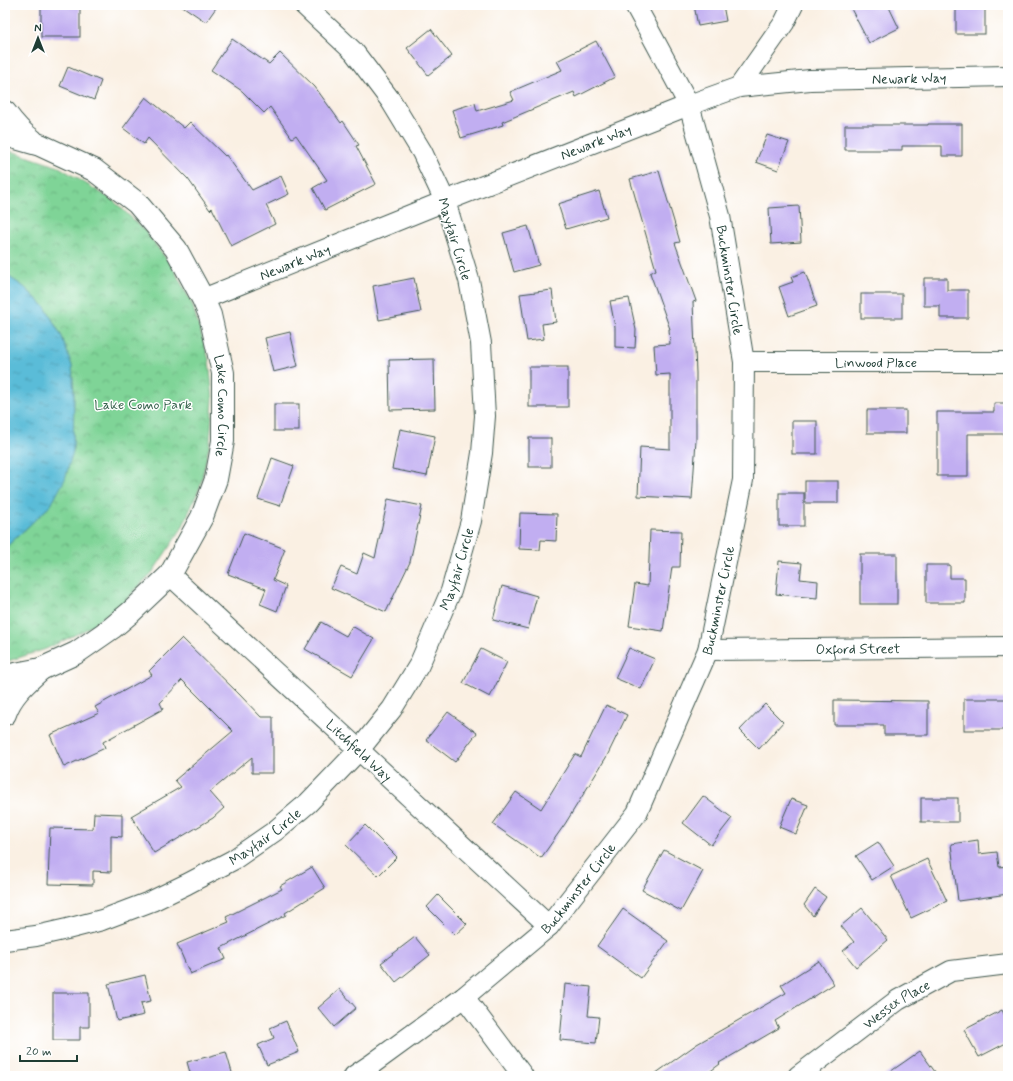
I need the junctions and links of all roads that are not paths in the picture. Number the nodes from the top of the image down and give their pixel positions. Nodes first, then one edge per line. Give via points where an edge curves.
1 (304, 5) edge
2 (635, 5) edge
3 (793, 5) edge
4 (1008, 76) edge
5 (739, 87) junction
6 (689, 105) junction
7 (5, 112) edge
8 (5, 135) edge
9 (40, 145) junction
10 (444, 201) junction
11 (203, 299) junction
12 (744, 362) junction
13 (1008, 362) edge
14 (170, 575) junction
15 (1008, 647) edge
16 (708, 650) junction
17 (41, 669) junction
18 (5, 676) edge
19 (5, 714) edge
20 (359, 750) junction
21 (549, 926) junction
22 (5, 940) edge
23 (1008, 964) edge
24 (464, 997) junction
25 (354, 1076) edge
26 (523, 1076) edge
27 (798, 1076) edge

1 - 10 street, Mayfair Circle via 354,52 391,101 422,152
2 - 6 street, Buckminster Circle
3 - 5 street via 784,23
4 - 5 street, Newark Way via 810,80
5 - 6 street, Newark Way
6 - 10 street, Newark Way
6 - 12 street, Buckminster Circle via 720,216
7 - 9 street via 22,134
8 - 9 street, Lake Como Circle
9 - 11 street, Lake Como Circle via 94,170 137,203 176,249
10 - 11 street, Newark Way
10 - 20 street, Mayfair Circle via 469,280 481,343 485,416 482,453 471,521 451,591 419,666 392,709
11 - 14 street, Lake Como Circle via 210,315 223,373 223,441 216,479 202,517
12 - 13 street, Linwood Place
12 - 16 street, Buckminster Circle via 743,480
14 - 17 street, Lake Como Circle via 112,628 76,653
14 - 20 street, Litchfield Way
15 - 16 street, Oxford Street
16 - 21 street, Buckminster Circle via 637,813
17 - 18 street, Lake Como Circle
17 - 19 street via 18,690
20 - 21 street, Litchfield Way
20 - 22 street, Mayfair Circle via 308,803 275,831 233,860 152,901 102,920 51,933
21 - 24 street, Buckminster Circle
23 - 27 street, Wessex Place via 951,971 898,1000
24 - 25 street, Buckminster Circle
24 - 26 street

